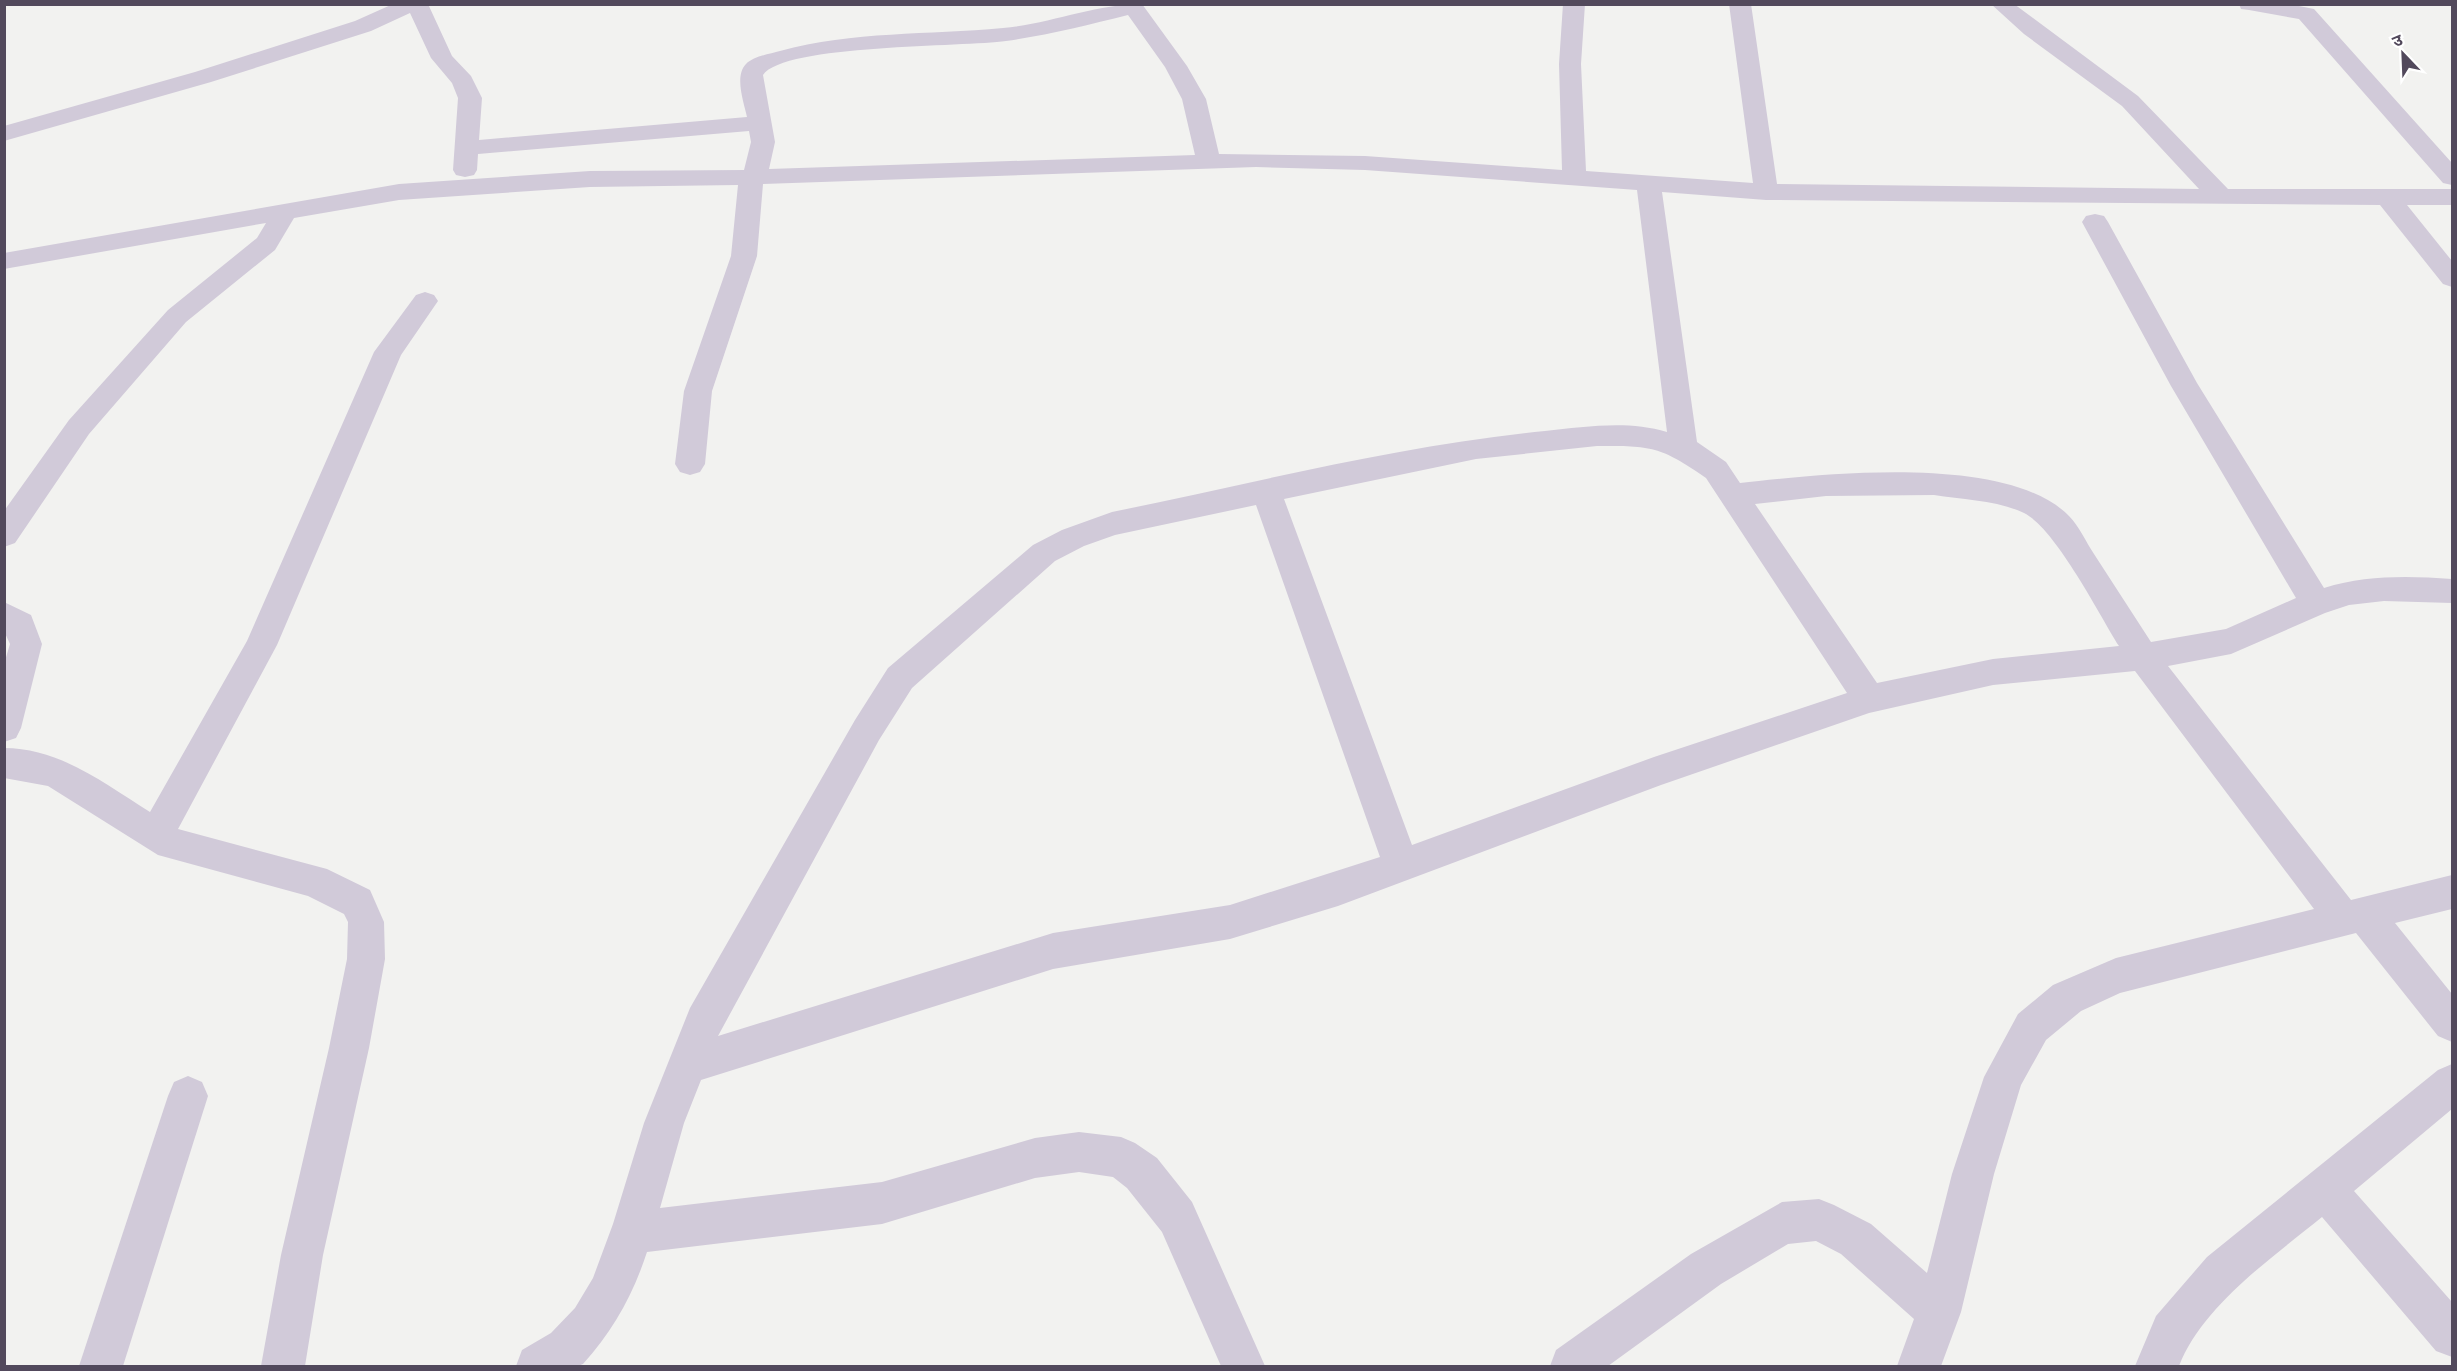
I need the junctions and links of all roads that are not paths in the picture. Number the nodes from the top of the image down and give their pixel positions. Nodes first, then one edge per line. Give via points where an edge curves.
1 (412, 4) edge
2 (417, 4) edge
3 (1574, 4) edge
4 (1740, 4) edge
5 (2001, 4) edge
6 (2249, 4) edge
7 (1132, 6) edge
8 (761, 123) junction
9 (4, 134) edge
10 (467, 148) junction
11 (1209, 161) junction
12 (752, 177) junction
13 (2452, 178) edge
14 (1574, 179) junction
15 (1649, 184) junction
16 (464, 186) junction
17 (1766, 192) junction
18 (2222, 197) junction
19 (2387, 197) junction
20 (2452, 197) edge
21 (286, 211) junction
22 (2095, 222) dead end
23 (4, 261) edge
24 (2452, 278) edge
25 (425, 301) dead end
26 (1683, 447) junction
27 (690, 464) dead end
28 (1266, 492) junction
29 (1732, 495) junction
30 (4, 535) edge
31 (2452, 591) edge
32 (2316, 603) junction
33 (4, 615) edge
34 (2143, 657) junction
35 (1869, 699) junction
36 (4, 728) edge
37 (4, 763) edge
38 (156, 835) junction
39 (1401, 865) junction
40 (2452, 892) edge
41 (2354, 917) junction
42 (2452, 1023) edge
43 (690, 1064) junction
44 (2452, 1084) edge
45 (188, 1096) dead end
46 (2324, 1188) junction
47 (631, 1233) junction
48 (1940, 1312) junction
49 (2452, 1335) edge
50 (101, 1366) edge
51 (283, 1366) edge
52 (542, 1366) edge
53 (1243, 1366) edge
54 (1572, 1366) edge
55 (1919, 1366) edge
56 (2157, 1366) edge

1 - 9 street via 363,26 235,67
2 - 10 street via 442,58 463,81 470,99
3 - 14 street via 1570,64
4 - 17 street
5 - 18 street via 2018,21 2132,103
6 - 13 street via 2290,10 2317,24
7 - 8 street via 1004,35 872,41 769,61 755,68 752,75
7 - 11 street via 1176,66 1194,99
8 - 10 street
8 - 12 street via 760,161
10 - 16 street
11 - 12 street
11 - 14 street via 1365,163
12 - 16 street via 590,179
12 - 27 street via 744,214 744,256 698,391
14 - 15 street
15 - 17 street
15 - 26 street
16 - 21 street via 399,192
17 - 18 street
18 - 19 street
19 - 20 street
19 - 24 street
21 - 23 street
21 - 30 street via 266,244 177,316 86,418
22 - 32 street via 2185,386
25 - 38 street via 388,352 261,645
26 - 28 street via 1647,436 1597,435 1476,448
26 - 29 street via 1716,470
28 - 39 street
28 - 43 street via 1112,524 1073,538 1044,554 900,678 704,1021
29 - 34 street via 1826,485 1934,484 1997,494 2035,506 2059,525
29 - 35 street
31 - 32 street via 2349,592
32 - 34 street via 2230,641
33 - 36 street via 20,624 26,644
34 - 35 street via 1993,672
34 - 41 street
35 - 39 street via 1665,768
37 - 38 street via 57,773
38 - 51 street via 171,844 314,881 357,902 366,922 362,981 302,1255
39 - 43 street via 1230,922 1053,951
40 - 41 street
41 - 42 street
41 - 48 street via 2116,976 2067,998 2032,1027 2004,1077 1973,1174
43 - 47 street via 664,1123
44 - 46 street
45 - 50 street
46 - 49 street
46 - 56 street via 2222,1272 2171,1331
47 - 52 street via 620,1273 602,1306 575,1341
47 - 53 street via 882,1203 1035,1158 1079,1152 1120,1156 1142,1173 1178,1217
48 - 54 street via 1856,1239 1819,1220 1782,1223 1706,1269
48 - 55 street

